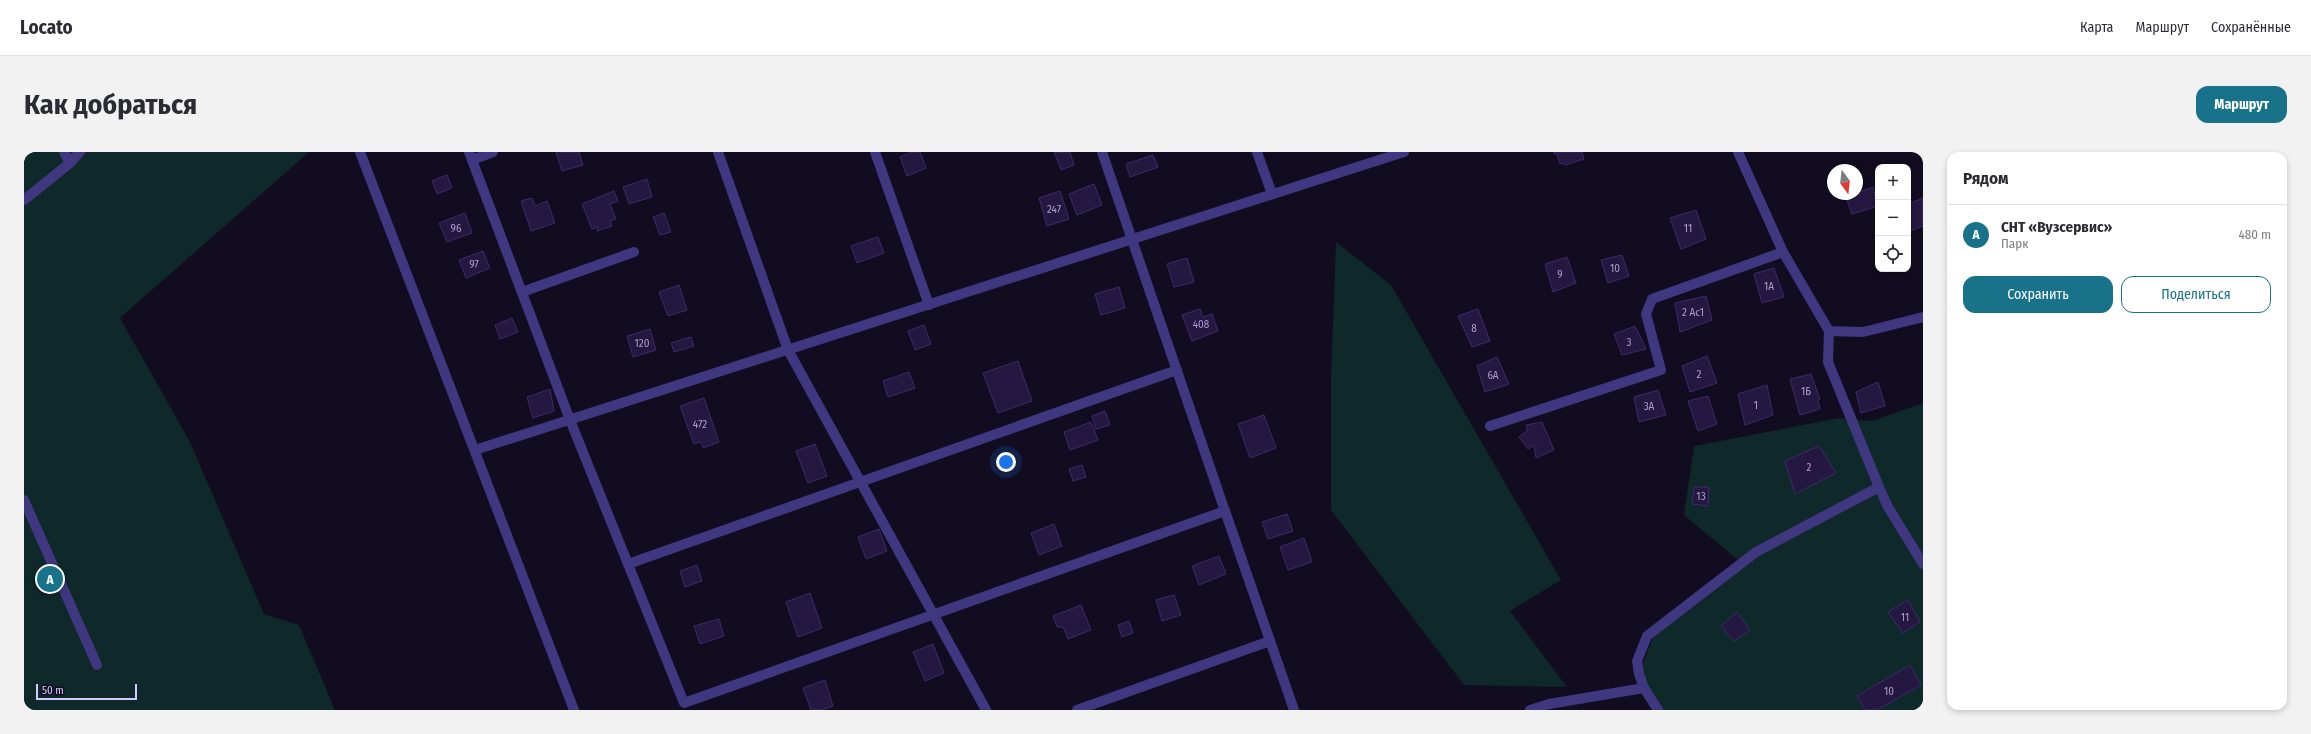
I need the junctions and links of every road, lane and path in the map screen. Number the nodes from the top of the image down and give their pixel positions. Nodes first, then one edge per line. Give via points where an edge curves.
1 (64, 152) edge
2 (80, 152) edge
3 (360, 152) edge
4 (493, 152) edge
5 (718, 152) edge
6 (875, 152) edge
7 (1102, 152) edge
8 (1257, 152) edge
9 (1404, 152) edge
10 (1738, 152) edge
11 (470, 156) edge
12 (70, 163) junction
13 (1272, 194) junction
14 (24, 200) edge
15 (1132, 239) junction
16 (634, 252) dead end
17 (1783, 252) junction
18 (522, 292) junction
19 (929, 304) junction
20 (1923, 317) edge
21 (1829, 331) junction
22 (788, 350) junction
23 (1177, 370) junction
24 (570, 420) junction
25 (1490, 426) dead end
26 (475, 450) junction
27 (859, 481) junction
28 (1879, 487) junction
29 (24, 500) edge
30 (1225, 511) junction
31 (628, 564) junction
32 (1923, 564) edge
33 (933, 615) junction
34 (1270, 641) junction
35 (97, 664) dead end
36 (1644, 688) junction
37 (686, 706) edge
38 (574, 710) edge
39 (986, 710) edge
40 (1077, 710) edge
41 (1294, 710) edge
42 (1530, 710) edge
43 (1658, 710) edge

1 - 12 street
2 - 12 street
3 - 26 street
4 - 11 street
5 - 22 street
6 - 19 street
7 - 15 street
8 - 13 street
9 - 13 street
10 - 17 street
11 - 18 street
12 - 14 street
13 - 15 street
15 - 19 street
15 - 23 street
16 - 18 street
17 - 21 street
17 - 25 street via 1652,300 1646,314 1661,370
18 - 24 street
19 - 22 street
20 - 21 street via 1863,332
21 - 28 street via 1828,362
22 - 24 street
22 - 27 street
23 - 27 street
23 - 30 street
24 - 26 street
24 - 31 street
26 - 38 street
27 - 31 street
27 - 33 street
28 - 32 street via 1888,507
28 - 36 street via 1756,552 1647,636 1637,661
29 - 35 street
30 - 33 street
30 - 34 street
31 - 37 street
33 - 37 street
33 - 39 street
34 - 40 street
34 - 41 street
36 - 42 street via 1549,704
36 - 43 street

